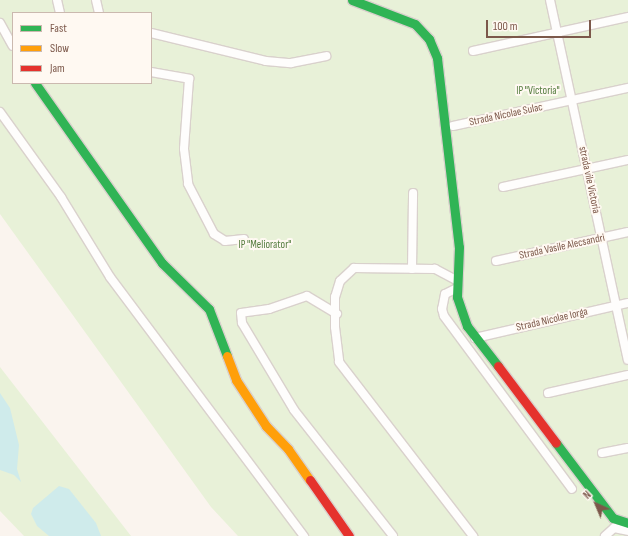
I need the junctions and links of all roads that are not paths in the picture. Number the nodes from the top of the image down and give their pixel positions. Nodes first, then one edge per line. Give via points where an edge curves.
1 (57, 0) edge
2 (96, 0) edge
3 (352, 0) edge
4 (550, 0) edge
5 (60, 12) edge
6 (99, 12) edge
7 (628, 16) edge
8 (0, 23) edge
9 (558, 32) junction
10 (152, 33) edge
11 (12, 44) edge
12 (473, 51) dead end
13 (326, 56) dead end
14 (152, 72) edge
15 (36, 84) edge
16 (628, 88) edge
17 (572, 101) junction
18 (0, 112) edge
19 (453, 126) dead end
20 (628, 160) edge
21 (587, 169) junction
22 (503, 188) dead end
23 (413, 193) dead end
24 (628, 232) edge
25 (602, 238) junction
26 (244, 239) dead end
27 (496, 261) dead end
28 (412, 269) junction
29 (457, 284) junction
30 (628, 303) edge
31 (615, 306) junction
32 (337, 314) junction
33 (475, 338) junction
34 (628, 360) edge
35 (628, 375) edge
36 (548, 393) dead end
37 (628, 448) edge
38 (602, 453) dead end
39 (572, 489) dead end
40 (628, 523) edge
41 (616, 525) junction
42 (628, 531) edge
43 (304, 536) edge
44 (349, 536) edge
45 (393, 536) edge
46 (474, 536) edge
47 (605, 536) edge

1 - 5 street
2 - 6 street
3 - 29 street via 415,24 429,39 436,53 459,247
4 - 9 street, strada vile Victoria
7 - 9 street
8 - 11 street
9 - 12 street
9 - 17 street, strada vile Victoria
10 - 13 street via 266,61 291,63
14 - 26 street via 189,79 184,148 188,184 214,234 224,241
15 - 44 street via 162,263 209,309 236,380 266,426 288,449
16 - 17 street, Strada Nicolae Sulac
17 - 19 street, Strada Nicolae Sulac
17 - 21 street, strada vile Victoria
18 - 43 street via 61,197 110,277
20 - 21 street
21 - 22 street
21 - 25 street, strada vile Victoria
23 - 28 street
24 - 25 street, Strada Vasile Alecsandri
25 - 27 street, Strada Vasile Alecsandri
25 - 31 street, strada vile Victoria
28 - 29 street via 435,269
28 - 32 street via 354,268 340,281 335,297
29 - 33 street via 467,326
29 - 39 street via 445,294 442,308 444,316
30 - 31 street, Strada Nicolae Iorga
31 - 33 street, Strada Nicolae Iorga
31 - 34 street, strada vile Victoria
32 - 45 street via 307,296 269,309 241,313 242,323 294,410
32 - 46 street via 339,362
33 - 41 street
35 - 36 street
37 - 38 street
40 - 41 street
41 - 42 street
41 - 47 street

